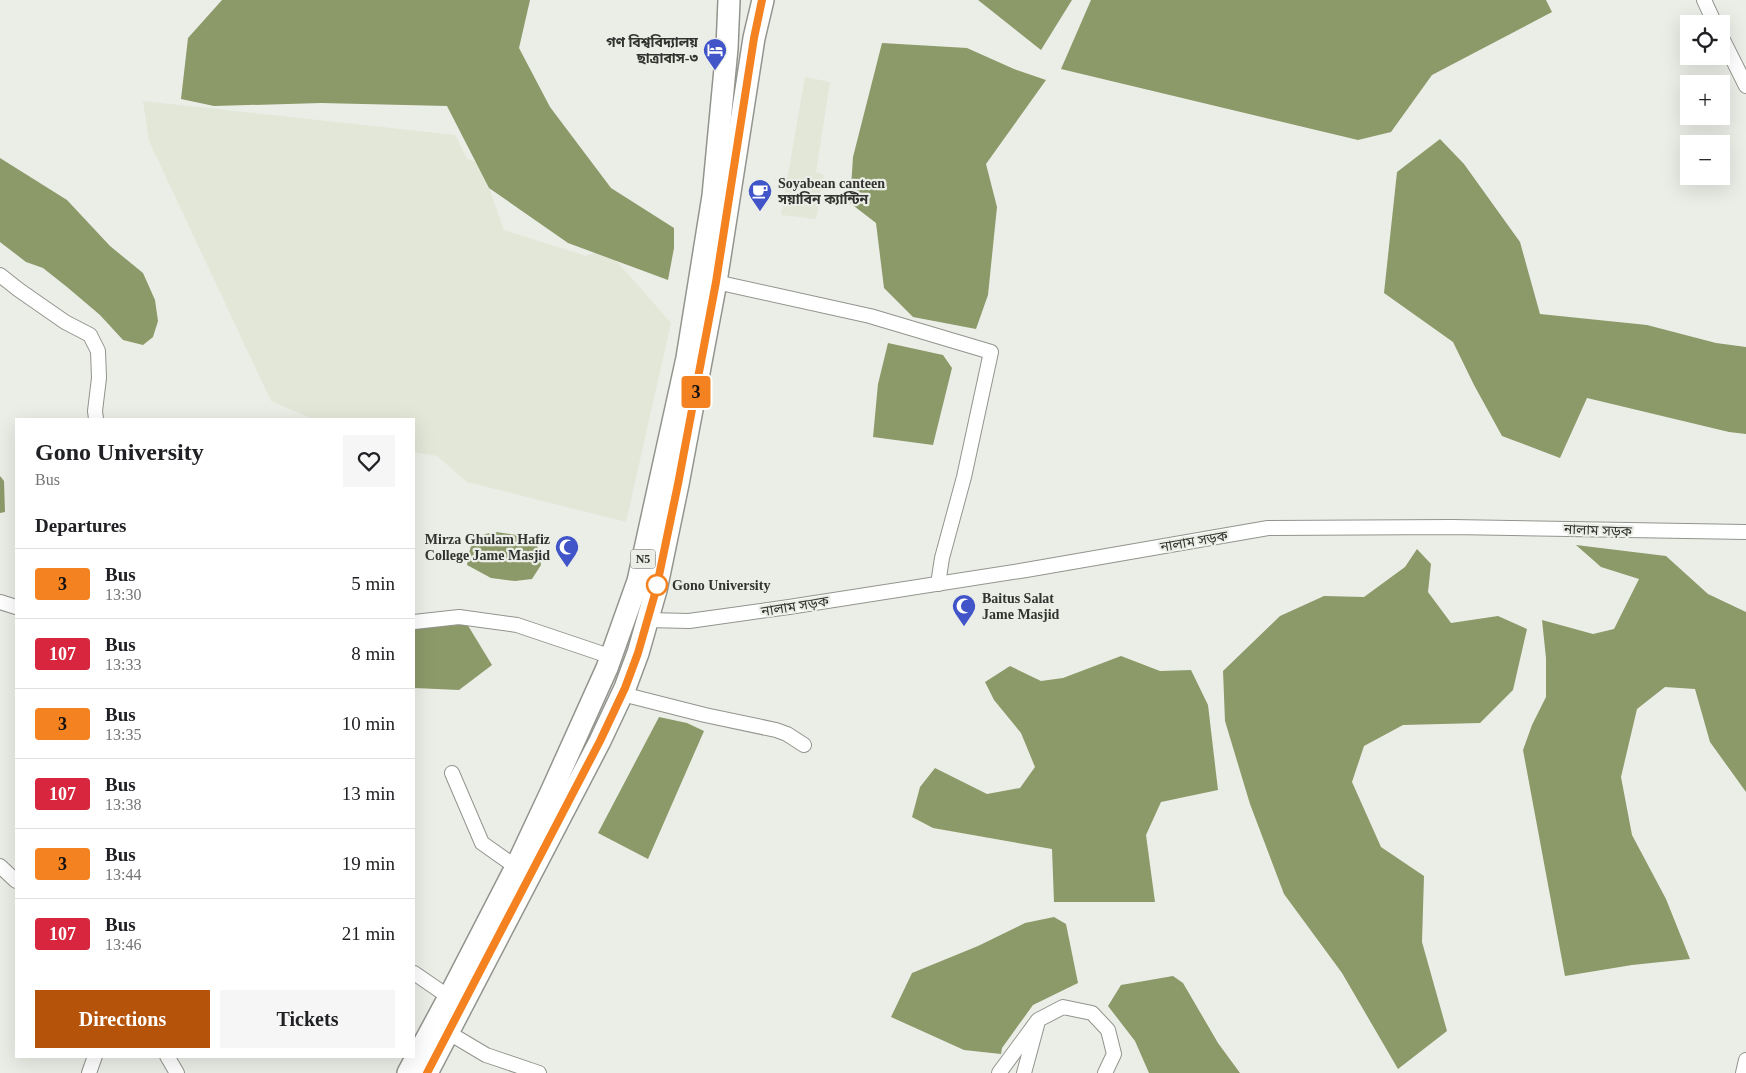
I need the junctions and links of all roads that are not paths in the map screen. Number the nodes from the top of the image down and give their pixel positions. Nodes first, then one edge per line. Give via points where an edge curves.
1 (729, 0) edge
2 (1704, 0) edge
3 (762, 1) edge
4 (1711, 15) edge
5 (1730, 54) edge
6 (1746, 86) edge
7 (0, 275) edge
8 (716, 282) junction
9 (96, 418) edge
10 (1746, 532) edge
11 (938, 584) junction
12 (0, 602) edge
13 (15, 607) edge
14 (648, 620) junction
15 (415, 622) edge
16 (612, 657) junction
17 (622, 694) junction
18 (804, 745) dead end
19 (452, 773) dead end
20 (0, 866) edge
21 (516, 866) junction
22 (15, 880) edge
23 (415, 974) edge
24 (449, 997) junction
25 (1038, 1020) junction
26 (449, 1033) junction
27 (94, 1058) edge
28 (168, 1058) edge
29 (1746, 1060) edge
30 (89, 1073) edge
31 (177, 1073) edge
32 (408, 1073) edge
33 (427, 1073) edge
34 (539, 1073) edge
35 (999, 1073) edge
36 (1024, 1073) edge
37 (1105, 1073) edge
38 (1743, 1073) edge

1 - 16 highway, N5 via 713,196 687,358 638,581
2 - 4 street
3 - 8 highway, N5
5 - 6 street
7 - 9 street via 65,322 90,335 98,351
8 - 11 street via 870,316 991,352
8 - 14 highway, N5 via 667,540
10 - 11 street, নালাম সড়ক via 1452,527 1268,528
11 - 14 street, নালাম সড়ক via 689,621
12 - 13 street
14 - 17 highway, N5
15 - 16 street via 459,617 517,626
16 - 21 highway, N5
17 - 18 street via 776,730
17 - 26 highway, N5
19 - 21 street via 482,843
20 - 22 street
21 - 24 highway, N5
23 - 24 street
24 - 32 highway, N5
25 - 35 street
25 - 36 street
25 - 37 street via 1063,1007 1092,1013 1108,1030 1114,1054
26 - 33 highway, N5
26 - 34 street via 486,1055
27 - 30 street
28 - 31 street
29 - 38 street

